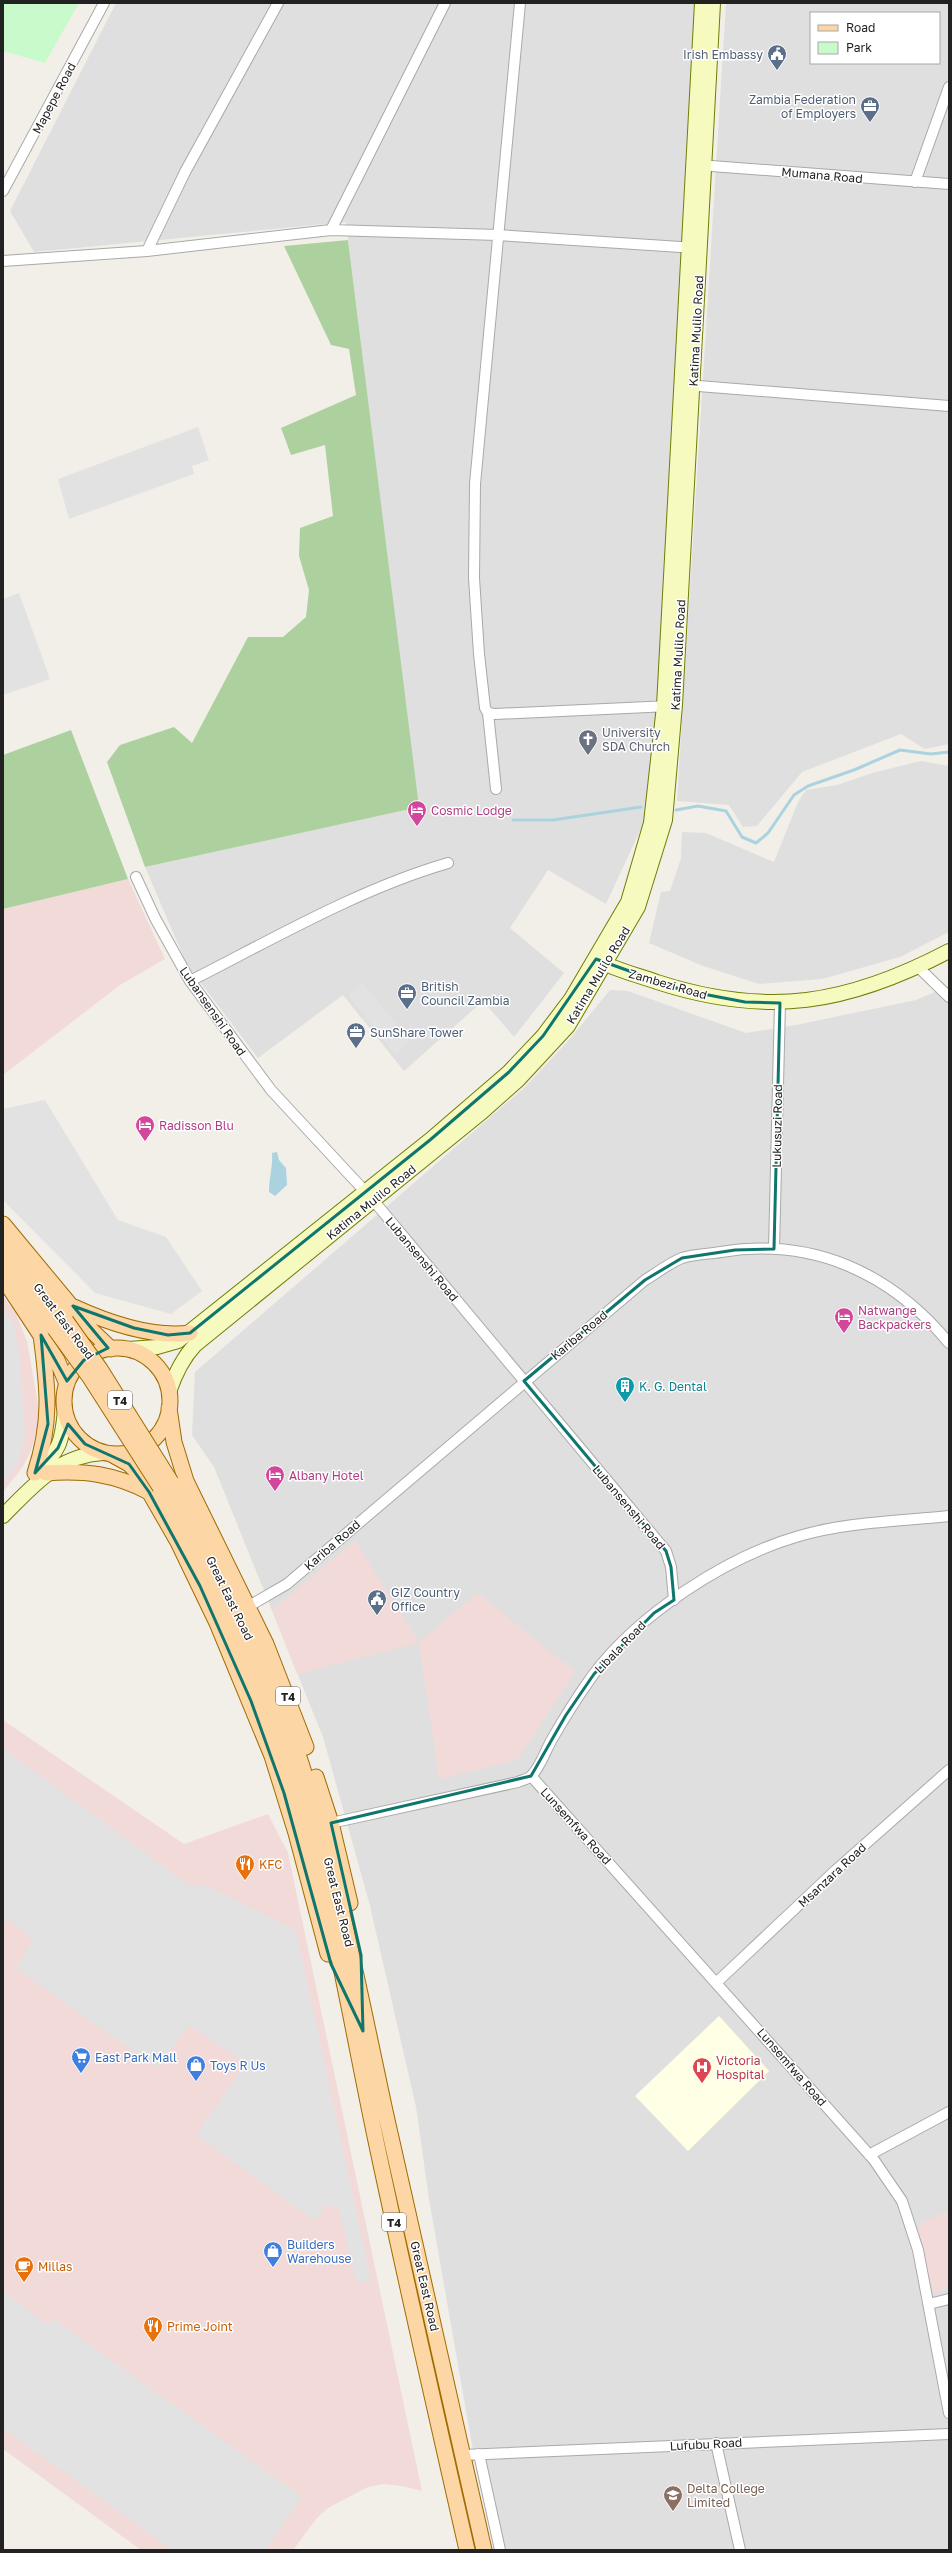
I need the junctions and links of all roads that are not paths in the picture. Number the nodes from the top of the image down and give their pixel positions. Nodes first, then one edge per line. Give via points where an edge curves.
1 (104, 3) edge
2 (278, 3) edge
3 (445, 3) edge
4 (520, 3) edge
5 (702, 3) edge
6 (713, 3) edge
7 (949, 87) edge
8 (700, 165) junction
9 (915, 182) junction
10 (949, 184) edge
11 (3, 192) edge
12 (331, 230) junction
13 (498, 235) junction
14 (694, 248) junction
15 (148, 250) junction
16 (3, 261) edge
17 (687, 385) junction
18 (949, 406) edge
19 (670, 706) junction
20 (488, 713) junction
21 (496, 789) dead end
22 (448, 863) dead end
23 (136, 877) dead end
24 (949, 951) edge
25 (601, 962) junction
26 (918, 967) junction
27 (190, 981) junction
28 (949, 998) edge
29 (780, 1004) junction
30 (369, 1196) junction
31 (3, 1224) edge
32 (3, 1243) edge
33 (774, 1249) junction
34 (3, 1262) edge
35 (3, 1278) edge
36 (73, 1306) junction
37 (61, 1325) junction
38 (190, 1333) junction
39 (41, 1335) junction
40 (949, 1343) edge
41 (110, 1348) junction
42 (128, 1349) junction
43 (524, 1381) junction
44 (67, 1384) junction
45 (169, 1392) junction
46 (169, 1408) junction
47 (65, 1410) junction
48 (107, 1453) junction
49 (40, 1473) junction
50 (160, 1487) junction
51 (3, 1505) edge
52 (3, 1516) edge
53 (949, 1516) edge
54 (674, 1600) junction
55 (249, 1606) junction
56 (949, 1770) edge
57 (531, 1776) junction
58 (331, 1823) junction
59 (717, 1982) junction
60 (355, 2000) junction
61 (949, 2112) edge
62 (869, 2155) junction
63 (949, 2299) edge
64 (929, 2304) junction
65 (949, 2413) edge
66 (949, 2434) edge
67 (716, 2443) junction
68 (478, 2454) junction
69 (463, 2456) junction
70 (467, 2550) edge
71 (484, 2550) edge
72 (500, 2550) edge
73 (740, 2550) edge

1 - 11 street, Mapepe Road
2 - 15 street via 184,172
3 - 12 street
4 - 13 street
5 - 8 main road, Katima Mulilo Road
6 - 8 main road, Katima Mulilo Road
7 - 9 street
8 - 9 street, Mumana Road
8 - 14 main road, Katima Mulilo Road
9 - 10 street, Mumana Road
12 - 13 street
12 - 15 street
13 - 14 street
13 - 20 street via 475,484 474,578 479,654
14 - 17 main road, Katima Mulilo Road
15 - 16 street
17 - 18 street
17 - 19 main road, Katima Mulilo Road
19 - 20 street
19 - 25 main road, Katima Mulilo Road via 665,820 638,906
20 - 21 street
22 - 27 street via 418,872 322,915
23 - 27 street, Lubansenshi Road via 158,925
24 - 26 main road, Zambezi Road
25 - 29 main road, Zambezi Road via 682,990 745,1002
25 - 30 main road, Katima Mulilo Road via 568,1026 518,1080
26 - 28 street
26 - 29 main road, Zambezi Road via 883,982 846,993
27 - 30 street, Lubansenshi Road via 271,1090
29 - 33 street, Lukusuzi Road
30 - 38 main road, Katima Mulilo Road
30 - 43 street, Lubansenshi Road
30 - 45 main road, Katima Mulilo Road via 195,1345 177,1370
31 - 36 main road, Great East Road
32 - 37 main road, Great East Road / T4
33 - 40 street, Kariba Road via 827,1258 864,1271 896,1291
33 - 43 street, Kariba Road via 734,1250 682,1258 645,1280
34 - 37 main road, Great East Road / T4
35 - 39 main road, Great East Road
36 - 38 main road via 108,1321 134,1328 168,1335
36 - 41 main road, Great East Road via 91,1330
37 - 50 main road, Great East Road / T4, bridge via 93,1382
38 - 42 main road, Katima Mulilo Road via 168,1345
39 - 44 main road, Great East Road via 57,1360
39 - 49 main road via 46,1367 48,1424
41 - 42 main road
41 - 44 main road via 84,1360
42 - 45 main road via 145,1356 155,1365 163,1375
43 - 54 street, Lubansenshi Road via 666,1551 672,1568
43 - 55 street, Kariba Road via 287,1584
44 - 47 main road
45 - 46 main road
46 - 48 main road via 164,1426 153,1440 138,1450
46 - 55 main road, Great East Road / T4 via 174,1442 186,1481
47 - 48 main road via 78,1437 94,1449
47 - 49 main road via 62,1438
48 - 49 main road via 91,1453
48 - 50 main road, Great East Road / T4 via 129,1464
49 - 50 main road via 98,1473
49 - 51 main road
49 - 52 main road
50 - 60 main road, Great East Road / T4 via 228,1618 263,1697 308,1830
53 - 54 street, Libala Road via 838,1527 800,1536 757,1552
54 - 57 street, Libala Road via 654,1613 620,1644 594,1674 566,1715
55 - 58 main road, Great East Road / T4 via 285,1688
56 - 59 street, Msanzara Road via 836,1870
57 - 58 street via 518,1782
57 - 59 street, Lunsemfwa Road
58 - 60 main road, Great East Road / T4 via 361,1955
59 - 62 street, Lunsemfwa Road
60 - 69 main road, Great East Road / T4 via 390,2131
60 - 70 main road, Great East Road / T4 via 376,2142
61 - 62 street
62 - 64 street, Lunsemfwa Road via 902,2201 918,2250
63 - 64 street
64 - 65 street, Lunsemfwa Road
66 - 67 street, Lufubu Road
67 - 68 street, Lufubu Road
67 - 73 street
68 - 69 street, Lufubu Road
68 - 72 street
69 - 71 main road, Great East Road / T4

